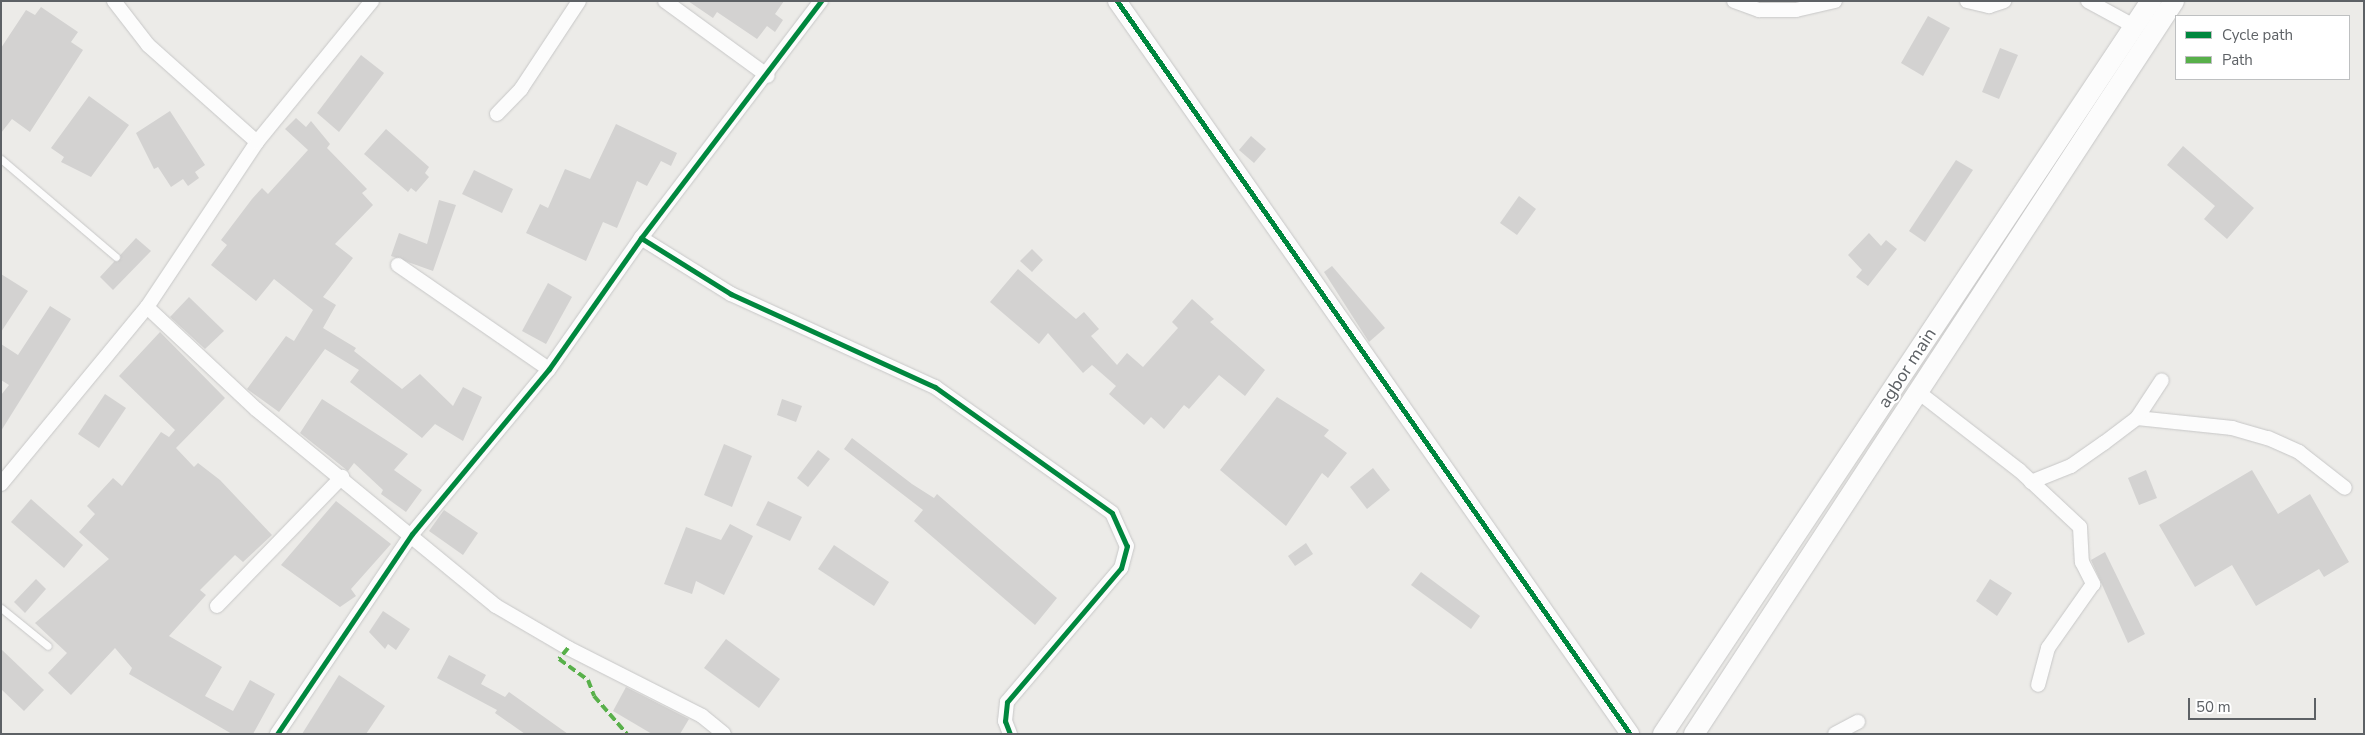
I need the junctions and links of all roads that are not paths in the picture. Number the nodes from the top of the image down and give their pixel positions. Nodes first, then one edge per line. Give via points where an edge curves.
1 (114, 1) edge
2 (372, 1) edge
3 (579, 1) edge
4 (665, 1) edge
5 (821, 1) edge
6 (1117, 1) edge
7 (1734, 1) edge
8 (1835, 1) edge
9 (1967, 1) edge
10 (2004, 1) edge
11 (2088, 1) edge
12 (2151, 1) edge
13 (2174, 1) edge
14 (2134, 26) junction
15 (768, 76) junction
16 (497, 114) dead end
17 (257, 142) junction
18 (1, 159) edge
19 (641, 238) junction
20 (116, 257) dead end
21 (398, 265) dead end
22 (147, 307) junction
23 (548, 369) junction
24 (2162, 380) dead end
25 (1917, 391) junction
26 (2136, 418) junction
27 (342, 477) junction
28 (2030, 482) junction
29 (1, 484) edge
30 (2345, 488) dead end
31 (412, 534) junction
32 (1781, 558) junction
33 (1798, 572) junction
34 (218, 606) dead end
35 (1, 608) edge
36 (48, 646) dead end
37 (2038, 685) dead end
38 (1858, 722) dead end
39 (277, 734) edge
40 (724, 734) edge
41 (1010, 734) edge
42 (1630, 734) edge
43 (1663, 734) edge
44 (1694, 734) edge
45 (1835, 734) edge

1 - 17 street via 148,45
2 - 17 street
3 - 16 street via 521,89
4 - 15 street
5 - 15 street
6 - 42 street
7 - 8 street via 1759,10 1796,10
9 - 10 street via 1989,6
11 - 14 street
12 - 14 main road, agbor main
13 - 25 main road, agbor main
14 - 32 main road, agbor main
15 - 19 street
17 - 22 street
18 - 20 lane
19 - 23 street
19 - 41 street via 731,294 935,387 1112,513 1127,546 1121,568 1007,702 1005,721
21 - 23 street
22 - 27 street via 256,409
22 - 29 street
23 - 31 street
24 - 26 street
25 - 28 street
25 - 33 main road, agbor main
26 - 28 street via 2071,466
26 - 30 street via 2232,428 2268,438 2299,452
27 - 31 street
27 - 34 street
28 - 37 street via 2080,527 2082,562 2093,584 2048,648
31 - 39 street
31 - 40 street via 496,606 568,648 702,716
32 - 33 main road
32 - 43 main road, agbor main
33 - 44 main road, agbor main
35 - 36 lane
38 - 45 street

